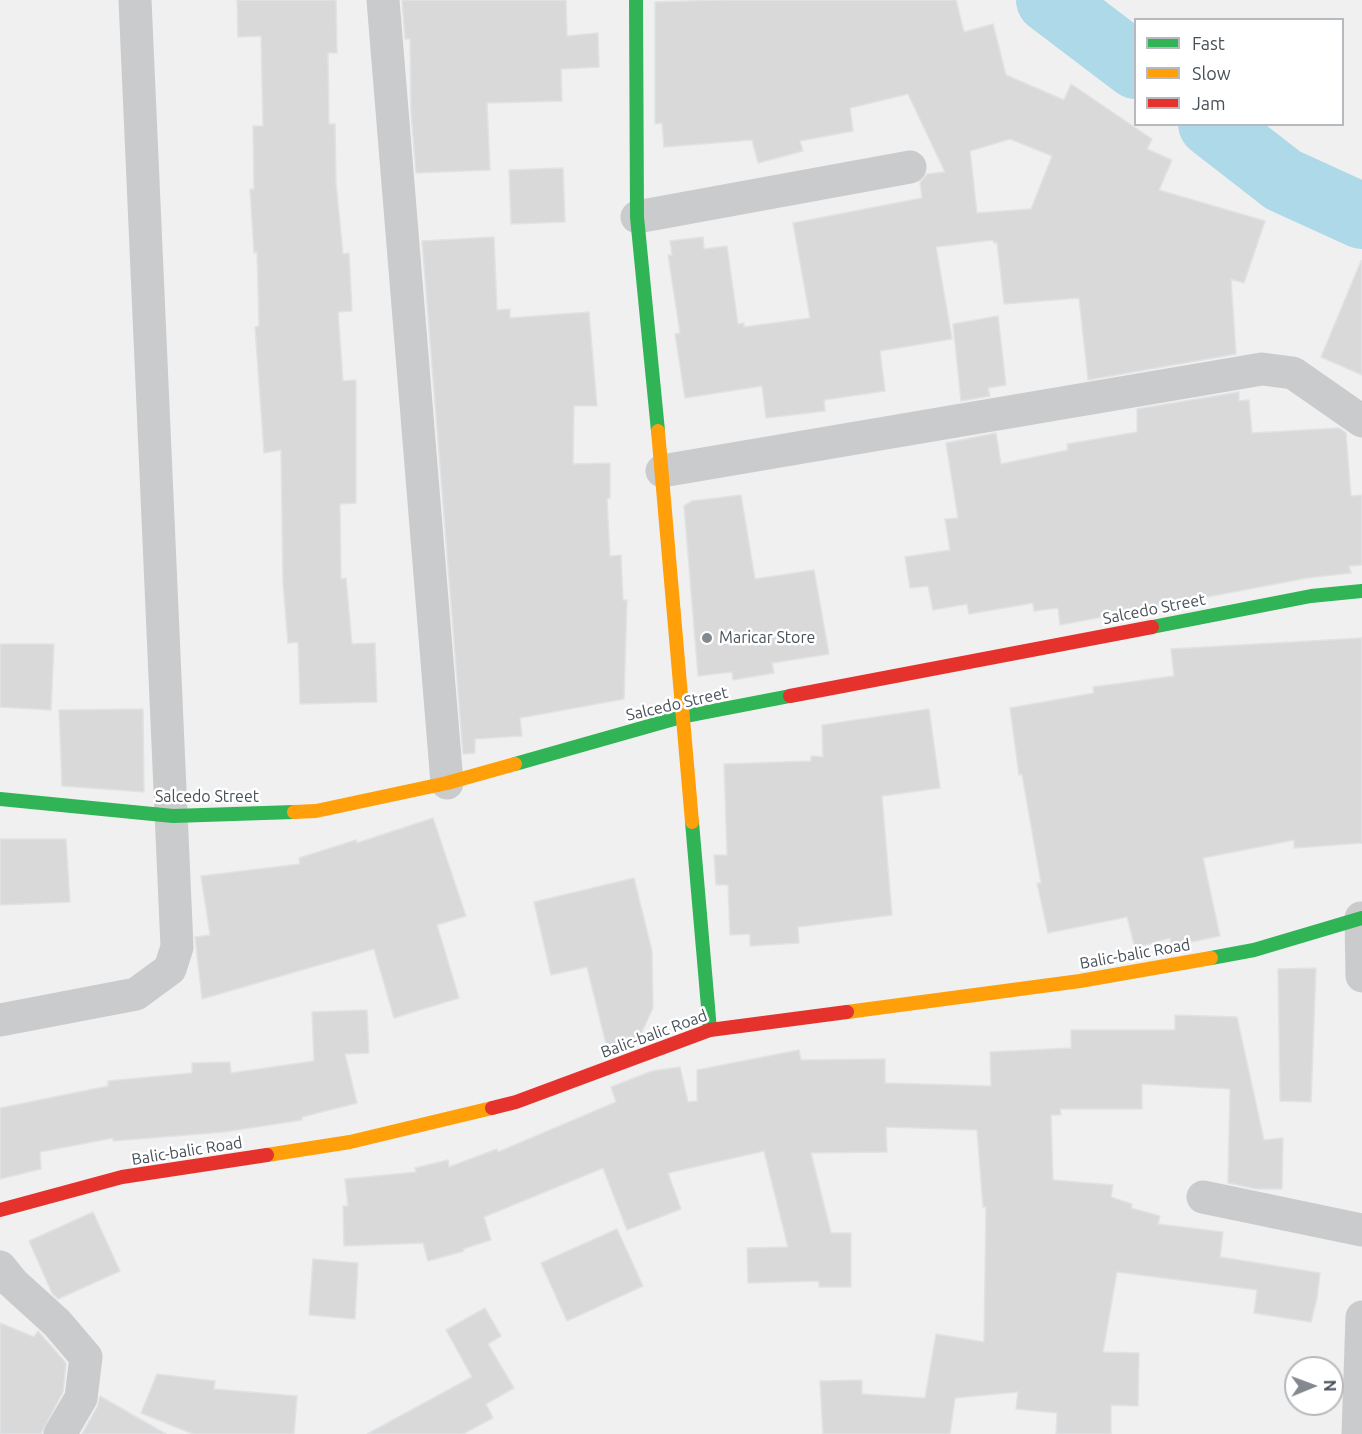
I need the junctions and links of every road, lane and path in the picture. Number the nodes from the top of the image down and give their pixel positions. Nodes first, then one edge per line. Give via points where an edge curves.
1 (135, 0) edge
2 (383, 0) edge
3 (636, 0) edge
4 (910, 167) dead end
5 (637, 217) junction
6 (1362, 421) edge
7 (662, 471) junction
8 (1362, 591) edge
9 (681, 717) junction
10 (447, 783) junction
11 (0, 799) edge
12 (173, 816) junction
13 (1361, 918) edge
14 (1362, 976) edge
15 (0, 1020) edge
16 (710, 1030) junction
17 (1203, 1197) dead end
18 (0, 1210) edge
19 (1362, 1230) edge
20 (0, 1267) edge
21 (1362, 1317) edge
22 (60, 1434) edge
23 (1358, 1434) edge

1 - 12 street
2 - 10 street
3 - 5 street
4 - 5 street
5 - 7 street
6 - 7 street via 1293,373 1262,369
7 - 9 street
8 - 9 street, Salcedo Street via 1311,596
9 - 10 street, Salcedo Street
9 - 16 street
10 - 12 street, Salcedo Street via 316,812
11 - 12 street, Salcedo Street
12 - 15 street via 177,947 170,969 136,994
13 - 14 street
13 - 16 street, Balic-balic Road via 1254,950 1080,981
16 - 18 street, Balic-balic Road via 516,1102 350,1142 122,1177
17 - 19 street
20 - 22 street via 86,1357 81,1398
21 - 23 street

